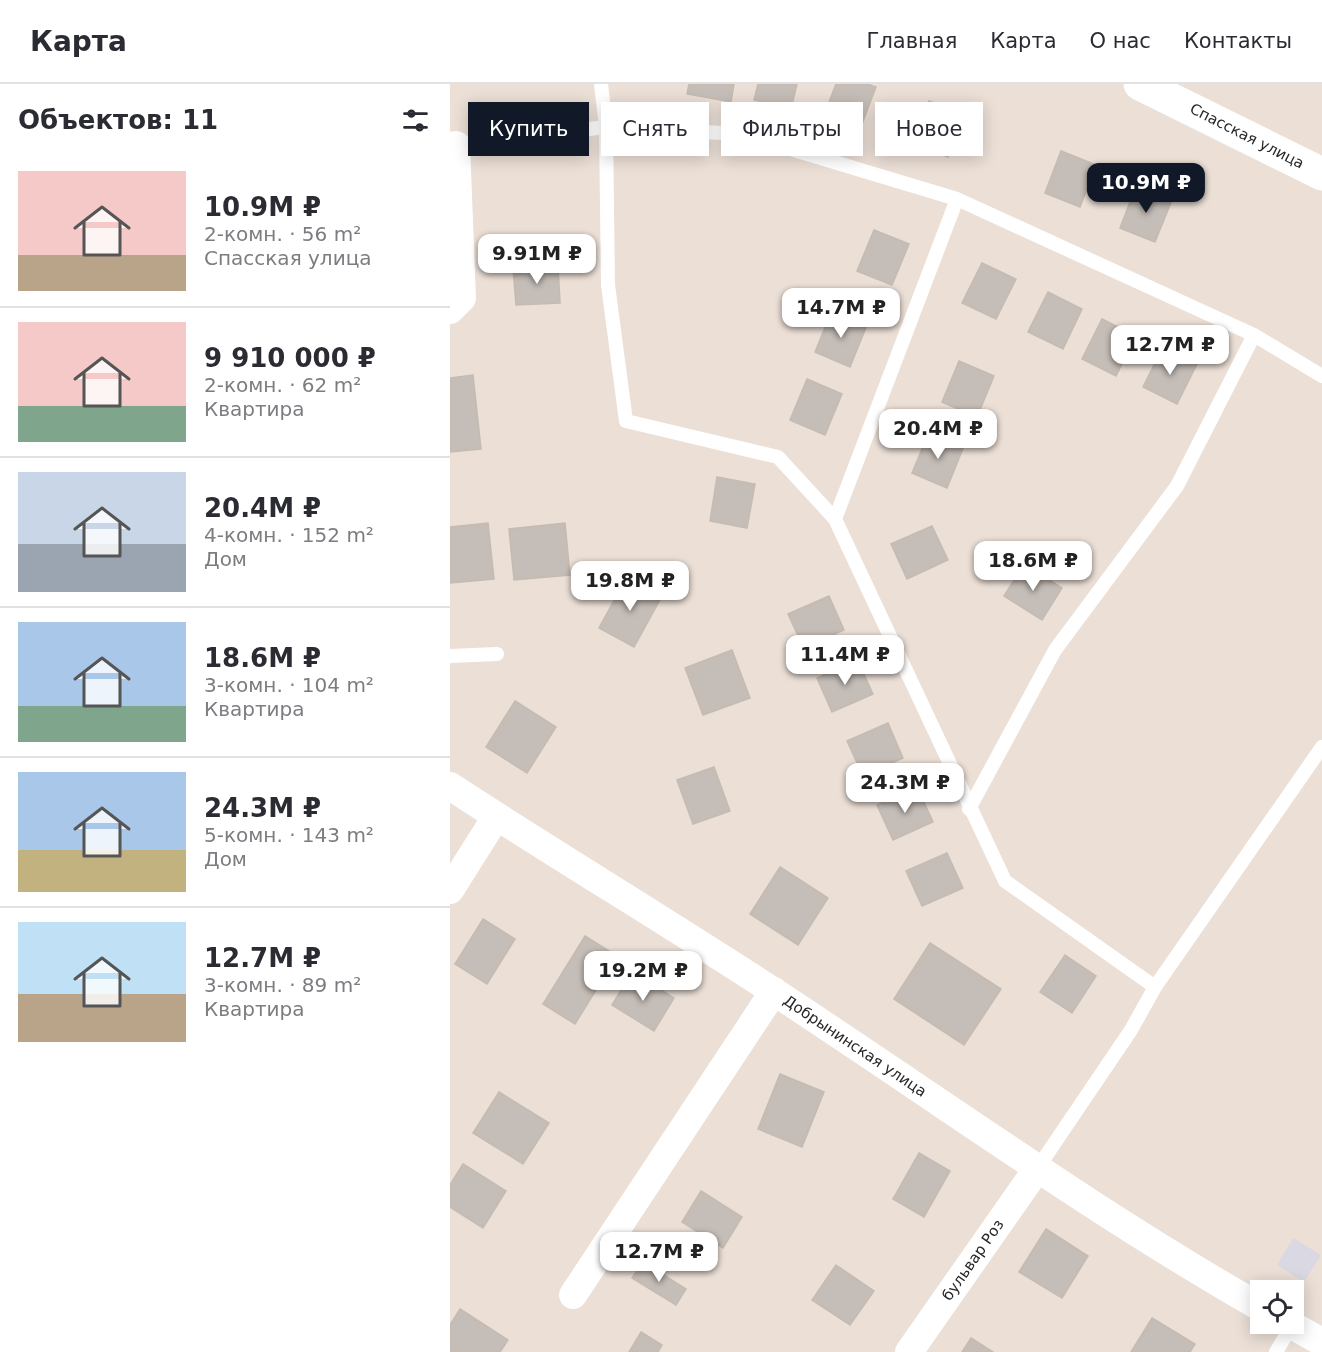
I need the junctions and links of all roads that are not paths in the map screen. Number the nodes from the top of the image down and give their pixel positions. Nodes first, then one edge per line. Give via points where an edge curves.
1 (601, 84) edge
2 (1154, 86) edge
3 (603, 102) edge
4 (601, 128) edge
5 (709, 132) edge
6 (453, 146) edge
7 (606, 156) edge
8 (1322, 174) edge
9 (957, 199) junction
10 (450, 310) edge
11 (1254, 335) junction
12 (1322, 376) edge
13 (836, 519) junction
14 (497, 654) dead end
15 (450, 656) edge
16 (1322, 747) edge
17 (450, 786) edge
18 (969, 809) junction
19 (496, 817) junction
20 (450, 890) edge
21 (1155, 987) junction
22 (774, 991) junction
23 (1036, 1169) junction
24 (573, 1294) dead end
25 (1250, 1301) edge
26 (1304, 1332) edge
27 (1285, 1334) edge
28 (1322, 1342) edge
29 (909, 1352) edge
30 (1276, 1352) edge

1 - 3 lane
2 - 8 street, Спасская улица
4 - 6 lane
5 - 9 lane via 741,134
6 - 10 street via 462,298
7 - 13 lane via 608,285 626,421 778,457
9 - 11 lane
9 - 13 lane
11 - 12 lane
11 - 18 lane via 1177,486 1055,650
13 - 18 lane
14 - 15 lane
16 - 21 lane
17 - 19 street, Добрынинская улица
18 - 21 lane via 1005,881
19 - 20 street
19 - 22 street, Добрынинская улица
21 - 23 lane via 1131,1030
22 - 23 street, Добрынинская улица
22 - 24 street
23 - 25 street, Добрынинская улица
23 - 29 street, бульвар Роз
26 - 28 street
27 - 30 lane

